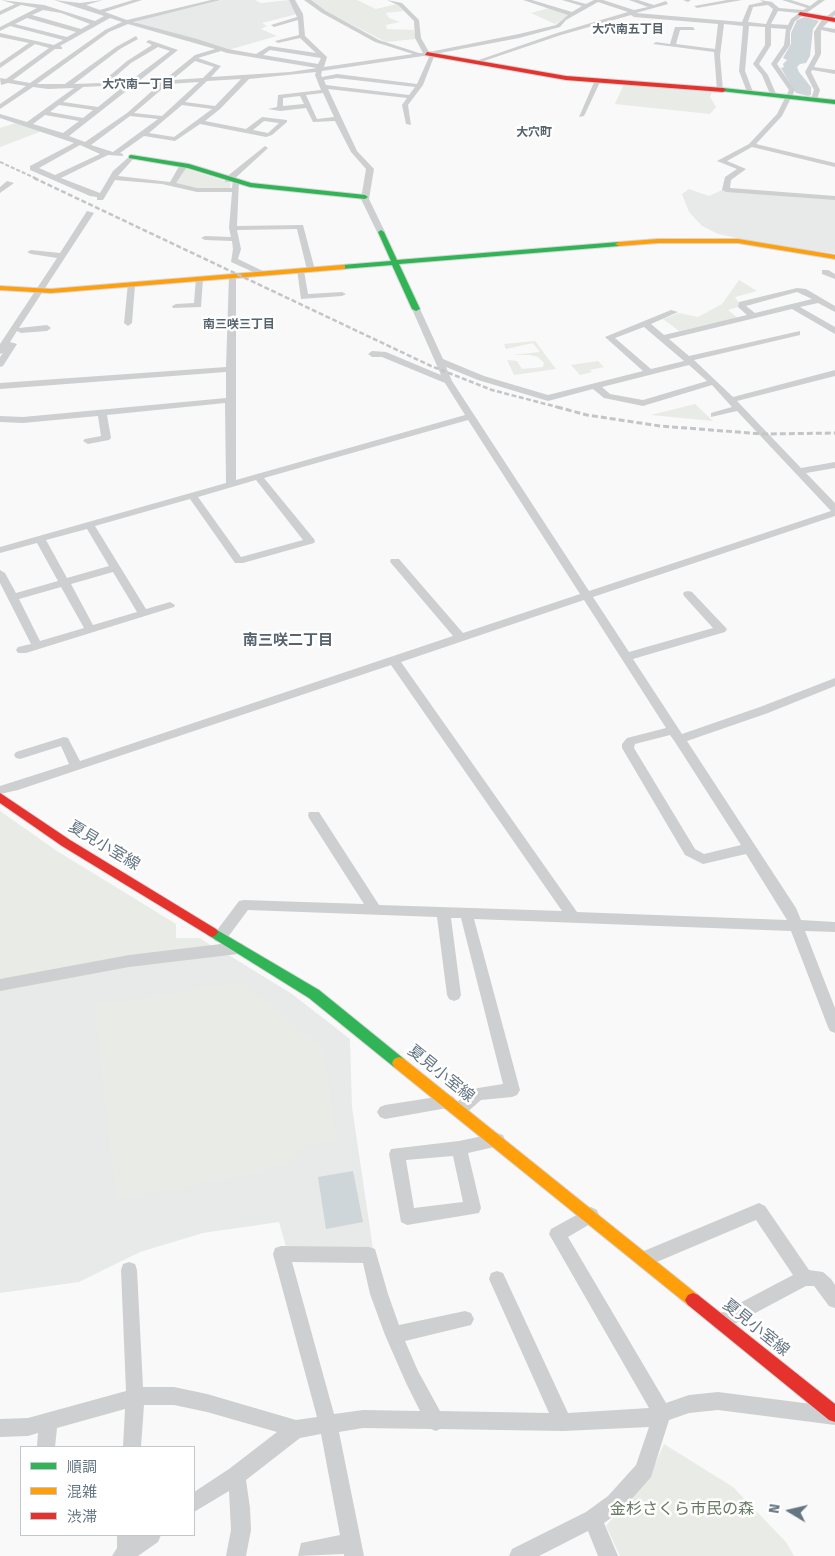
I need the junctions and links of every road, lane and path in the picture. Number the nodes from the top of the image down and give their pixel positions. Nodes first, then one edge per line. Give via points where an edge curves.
1 (4, 0) edge
2 (58, 0) edge
3 (100, 0) edge
4 (139, 0) edge
5 (217, 0) edge
6 (292, 0) edge
7 (307, 0) edge
8 (390, 0) edge
9 (526, 0) edge
10 (565, 0) edge
11 (598, 0) edge
12 (632, 0) edge
13 (687, 0) edge
14 (739, 0) edge
15 (763, 0) edge
16 (785, 0) edge
17 (806, 0) edge
18 (21, 3) junction
19 (770, 3) junction
20 (80, 5) junction
21 (668, 5) edge
22 (587, 6) junction
23 (697, 6) junction
24 (816, 6) edge
25 (42, 7) junction
26 (649, 7) junction
27 (750, 7) junction
28 (742, 8) dead end
29 (776, 9) junction
30 (100, 12) junction
31 (633, 12) junction
32 (679, 12) dead end
33 (0, 13) edge
34 (801, 13) junction
35 (122, 14) dead end
36 (572, 14) junction
37 (626, 14) junction
38 (704, 14) junction
39 (25, 15) junction
40 (721, 15) dead end
41 (111, 16) junction
42 (738, 16) dead end
43 (747, 17) junction
44 (830, 17) edge
45 (300, 18) junction
46 (684, 20) junction
47 (129, 21) junction
48 (709, 22) junction
49 (94, 23) junction
50 (721, 23) junction
51 (9, 24) junction
52 (274, 24) dead end
53 (745, 24) junction
54 (768, 25) junction
55 (788, 27) junction
56 (818, 28) junction
57 (0, 29) edge
58 (80, 31) junction
59 (835, 31) edge
60 (165, 33) junction
61 (0, 35) edge
62 (302, 36) junction
63 (14, 38) junction
64 (136, 38) dead end
65 (67, 40) junction
66 (278, 41) dead end
67 (7, 42) dead end
68 (35, 42) junction
69 (87, 44) junction
70 (158, 44) junction
71 (656, 44) dead end
72 (102, 46) dead end
73 (673, 46) junction
74 (54, 47) junction
75 (110, 47) dead end
76 (118, 48) junction
77 (696, 48) junction
78 (222, 49) junction
79 (77, 51) junction
80 (718, 51) junction
81 (239, 53) junction
82 (427, 54) junction
83 (742, 54) junction
84 (257, 56) junction
85 (323, 56) junction
86 (761, 57) junction
87 (194, 59) junction
88 (777, 59) junction
89 (251, 63) dead end
90 (473, 63) junction
91 (0, 66) edge
92 (274, 68) dead end
93 (320, 68) junction
94 (810, 68) junction
95 (301, 72) junction
96 (835, 72) edge
97 (247, 77) junction
98 (206, 79) junction
99 (320, 79) junction
100 (598, 80) junction
101 (165, 82) junction
102 (2, 83) edge
103 (132, 83) junction
104 (103, 84) junction
105 (82, 85) junction
106 (30, 86) junction
107 (66, 86) junction
108 (296, 86) junction
109 (419, 86) junction
110 (325, 89) junction
111 (720, 90) junction
112 (750, 92) junction
113 (54, 94) dead end
114 (773, 94) junction
115 (790, 96) junction
116 (411, 97) junction
117 (814, 99) junction
118 (835, 102) edge
119 (180, 103) junction
120 (58, 104) junction
121 (309, 106) junction
122 (0, 107) edge
123 (218, 108) junction
124 (99, 109) junction
125 (271, 109) dead end
126 (285, 110) junction
127 (44, 114) junction
128 (129, 114) junction
129 (0, 116) edge
130 (581, 116) dead end
131 (163, 118) junction
132 (338, 119) junction
133 (85, 120) junction
134 (198, 122) junction
135 (409, 124) dead end
136 (28, 125) junction
137 (248, 131) junction
138 (143, 134) junction
139 (64, 136) junction
140 (83, 144) junction
141 (751, 145) junction
142 (265, 148) dead end
143 (110, 154) junction
144 (131, 157) junction
145 (184, 165) junction
146 (835, 165) edge
147 (55, 178) junction
148 (114, 178) junction
149 (10, 183) dead end
150 (172, 184) junction
151 (233, 184) junction
152 (0, 191) edge
153 (365, 197) junction
154 (835, 198) edge
155 (90, 213) dead end
156 (233, 228) junction
157 (382, 232) joint
158 (206, 238) dead end
159 (235, 239) junction
160 (32, 252) dead end
161 (63, 256) junction
162 (835, 256) edge
163 (395, 262) junction
164 (305, 270) junction
165 (825, 272) dead end
166 (262, 274) junction
167 (232, 277) junction
168 (835, 277) edge
169 (200, 279) junction
170 (131, 285) junction
171 (0, 288) edge
172 (39, 292) junction
173 (342, 294) dead end
174 (820, 300) junction
175 (176, 306) dead end
176 (794, 307) junction
177 (416, 309) joint
178 (835, 309) edge
179 (674, 312) dead end
180 (754, 316) junction
181 (22, 319) junction
182 (128, 323) dead end
183 (646, 324) junction
184 (47, 328) dead end
185 (21, 330) junction
186 (835, 331) edge
187 (797, 333) dead end
188 (663, 338) junction
189 (0, 351) edge
190 (372, 354) dead end
191 (688, 360) junction
192 (440, 361) junction
193 (0, 364) edge
194 (231, 369) junction
195 (649, 372) junction
196 (835, 373) edge
197 (448, 381) junction
198 (714, 382) junction
199 (0, 386) edge
200 (595, 386) junction
201 (230, 400) junction
202 (730, 400) junction
203 (738, 408) junction
204 (102, 413) junction
205 (714, 415) dead end
206 (471, 416) junction
207 (0, 419) edge
208 (88, 440) dead end
209 (835, 465) edge
210 (799, 471) junction
211 (258, 477) junction
212 (231, 484) junction
213 (192, 495) junction
214 (835, 509) edge
215 (835, 513) edge
216 (89, 524) junction
217 (40, 538) junction
218 (0, 550) edge
219 (395, 561) dead end
220 (115, 568) junction
221 (0, 573) edge
222 (65, 583) junction
223 (688, 594) dead end
224 (587, 596) junction
225 (13, 597) junction
226 (170, 605) dead end
227 (143, 613) junction
228 (90, 629) junction
229 (461, 638) junction
230 (37, 645) junction
231 (22, 650) dead end
232 (626, 656) junction
233 (394, 661) junction
234 (835, 682) edge
235 (677, 735) junction
236 (20, 755) dead end
237 (76, 766) junction
238 (0, 790) edge
239 (0, 797) edge
240 (314, 815) dead end
241 (750, 848) junction
242 (375, 910) junction
243 (443, 912) junction
244 (466, 913) junction
245 (573, 917) junction
246 (796, 925) junction
247 (835, 927) edge
248 (220, 937) junction
249 (238, 948) junction
250 (0, 985) edge
251 (454, 995) dead end
252 (835, 1027) edge
253 (454, 1106) junction
254 (385, 1112) dead end
255 (497, 1140) junction
256 (459, 1148) junction
257 (591, 1215) junction
258 (645, 1258) junction
259 (129, 1270) dead end
260 (805, 1278) junction
261 (497, 1279) dead end
262 (835, 1300) edge
263 (465, 1319) dead end
264 (721, 1322) junction
265 (394, 1335) junction
266 (135, 1397) junction
267 (662, 1413) junction
268 (835, 1415) edge
269 (48, 1420) junction
270 (436, 1422) junction
271 (563, 1422) junction
272 (328, 1424) junction
273 (0, 1428) edge
274 (296, 1429) junction
275 (46, 1446) edge
276 (132, 1446) edge
277 (236, 1476) junction
278 (195, 1502) edge
279 (593, 1519) junction
280 (149, 1536) edge
281 (125, 1548) edge
282 (353, 1550) edge
283 (236, 1556) edge
284 (308, 1556) edge
285 (519, 1556) edge
286 (608, 1556) edge

1 - 18 street
2 - 20 street
2 - 25 street
3 - 20 street
4 - 30 street
5 - 47 street
6 - 45 street
7 - 82 street via 376,40
8 - 82 street via 400,4 417,21 418,38
9 - 36 street
10 - 22 street
11 - 22 street
11 - 31 street
12 - 26 street
13 - 23 street
14 - 23 street
15 - 19 street
16 - 24 street
17 - 24 street
18 - 25 street
18 - 33 street
19 - 27 street
19 - 29 street
20 - 30 street
21 - 26 street
22 - 36 street
23 - 38 street
24 - 34 street
25 - 39 street
25 - 49 street
26 - 31 street
27 - 28 street
27 - 43 street
29 - 34 street
29 - 54 street
30 - 41 street
31 - 37 street
32 - 46 street
34 - 44 street
34 - 55 street
35 - 41 street
36 - 82 street via 558,26
37 - 46 street
37 - 90 street
38 - 40 street
38 - 48 street
39 - 51 street
39 - 58 street
41 - 47 street
41 - 49 street
42 - 43 street
43 - 53 street
44 - 56 street
45 - 52 street
45 - 62 street
46 - 48 street
47 - 60 street
47 - 69 street
48 - 50 street
49 - 58 street
50 - 53 street
50 - 80 street via 716,30
51 - 57 street
51 - 65 street
53 - 54 street
53 - 83 street
54 - 55 street
54 - 86 street via 768,45
55 - 88 street via 787,44
56 - 59 street
56 - 94 street via 817,58
58 - 65 street
60 - 70 street via 149,42
60 - 78 street
61 - 63 street
62 - 66 street
62 - 85 street
63 - 67 street
63 - 68 street
64 - 76 street
65 - 74 street
68 - 74 street
68 - 91 street
69 - 72 street
69 - 79 street
70 - 103 street via 175,50
70 - 104 street
71 - 73 street
73 - 77 street
73 - 77 street via 677,28 698,29
74 - 79 street
74 - 102 street
75 - 76 street
76 - 107 street
77 - 80 street
78 - 81 street
78 - 87 street
79 - 106 street
80 - 111 street
81 - 84 street
81 - 89 street via 230,58
82 - 90 street
82 - 93 street
82 - 109 street
83 - 86 street
83 - 112 street via 742,71
84 - 85 street via 269,48
84 - 93 street
85 - 93 street
86 - 88 street
86 - 114 street via 756,64
87 - 98 street via 218,66
87 - 101 street
88 - 115 street via 774,64 792,90
90 - 100 street
92 - 95 street
93 - 95 street
93 - 99 street
94 - 96 street
94 - 117 street via 808,75 817,90
95 - 108 street
97 - 98 street
97 - 108 street
97 - 123 street
98 - 101 street
98 - 119 street
99 - 109 street via 336,76
99 - 110 street
100 - 111 street
100 - 130 street
101 - 103 street
101 - 128 street
102 - 106 street
103 - 104 street
103 - 124 street
104 - 105 street
105 - 107 street
105 - 120 street
106 - 107 street
106 - 122 street
107 - 113 street
108 - 110 street
108 - 121 street
108 - 126 street via 280,96
109 - 116 street
110 - 116 street
110 - 132 street
111 - 112 street
112 - 114 street
114 - 115 street
115 - 117 street
115 - 141 street via 780,115
116 - 135 street via 405,105
117 - 118 street
119 - 123 street
119 - 131 street
120 - 124 street
120 - 127 street
121 - 126 street
121 - 132 street via 315,121
123 - 134 street
124 - 133 street
125 - 126 street
127 - 133 street
127 - 136 street
128 - 131 street
128 - 140 street
129 - 136 street
131 - 138 street
132 - 153 street via 349,145 370,169
133 - 139 street
134 - 137 street
134 - 138 street via 175,139
136 - 139 street
137 - 137 street via 270,134 285,121 262,119
138 - 143 street
139 - 140 street
140 - 143 street
140 - 147 street via 33,168
141 - 146 street
141 - 154 street via 721,161 742,169 728,179 726,190
142 - 151 street
143 - 144 street
143 - 147 street
144 - 145 street
144 - 148 street
145 - 150 street
145 - 151 street
147 - 148 street via 101,197
148 - 150 street
149 - 152 street
150 - 151 street via 197,190
151 - 153 street
151 - 156 street
153 - 157 street
155 - 161 street
156 - 159 street
156 - 164 street via 300,226
157 - 163 street
158 - 159 street
159 - 166 street via 234,260
160 - 161 street
161 - 172 street
162 - 163 street via 745,242 683,240
163 - 164 street
163 - 177 street
164 - 166 street
164 - 173 street via 304,297
165 - 168 street
166 - 167 street
167 - 169 street
167 - 194 street
169 - 170 street
169 - 175 street via 198,305
170 - 172 street
170 - 182 street
171 - 172 street
172 - 181 street
174 - 176 street
174 - 178 street
174 - 180 street via 797,290 742,304
176 - 180 street
176 - 186 street
177 - 192 street
179 - 183 street
180 - 188 street
181 - 185 street
181 - 189 street
183 - 188 street
183 - 195 street via 609,337
184 - 185 street
185 - 193 street
187 - 191 street
188 - 191 street
190 - 197 street via 383,354
191 - 195 street
191 - 198 street
192 - 197 street
192 - 200 street via 481,378 548,398
194 - 199 street
194 - 201 street
195 - 200 street
196 - 202 street
197 - 206 street
198 - 200 street via 643,403 607,396
198 - 202 street
201 - 204 street
201 - 212 street
202 - 203 street
203 - 205 street
203 - 210 street
204 - 207 street
204 - 208 street via 106,438
206 - 211 street
206 - 224 street
209 - 210 street
210 - 214 street
211 - 212 street
211 - 213 street via 310,541 239,561
212 - 213 street
213 - 216 street
215 - 224 street
216 - 217 street
216 - 220 street
217 - 218 street
217 - 222 street
219 - 229 street
220 - 222 street
220 - 227 street
221 - 225 street
222 - 225 street
222 - 228 street
223 - 232 street via 721,629
224 - 229 street
224 - 232 street
225 - 230 street
226 - 227 street
227 - 228 street
228 - 230 street
229 - 233 street
230 - 231 street
232 - 235 street
233 - 237 street
233 - 245 street
234 - 235 street via 757,712
235 - 241 street
235 - 241 street via 631,741 628,748 690,852 703,860
236 - 237 street via 64,741
237 - 238 street
239 - 248 street, 夏見小室線 via 66,843
240 - 242 street
241 - 246 street
242 - 243 street
242 - 248 street via 244,905
243 - 244 street
243 - 251 street
244 - 245 street
244 - 253 street via 512,1090 477,1094
245 - 246 street
246 - 247 street
246 - 252 street
248 - 249 street, 夏見小室線
249 - 250 street via 129,961
249 - 253 street, 夏見小室線 via 314,994
253 - 254 street
253 - 255 street, 夏見小室線
255 - 256 street
255 - 257 street, 夏見小室線
256 - 256 street via 473,1208 407,1217 397,1154
257 - 258 street, 夏見小室線
257 - 267 street via 557,1234
258 - 260 street via 759,1211
258 - 264 street, 夏見小室線
259 - 266 street
260 - 262 street via 817,1278
260 - 264 street
261 - 271 street
263 - 265 street
264 - 268 street, 夏見小室線
265 - 270 street
265 - 272 street via 369,1255 281,1254
266 - 269 street
266 - 274 street via 174,1396
266 - 276 street
267 - 268 street via 689,1404 718,1402
267 - 271 street via 645,1419
267 - 279 street via 644,1470 615,1503
269 - 273 street via 28,1427
269 - 275 street
270 - 271 street
270 - 272 street via 398,1418
272 - 274 street
272 - 282 street
274 - 277 street
277 - 278 street
277 - 283 street via 241,1508
279 - 285 street
279 - 286 street
280 - 281 street
282 - 284 street via 308,1550

